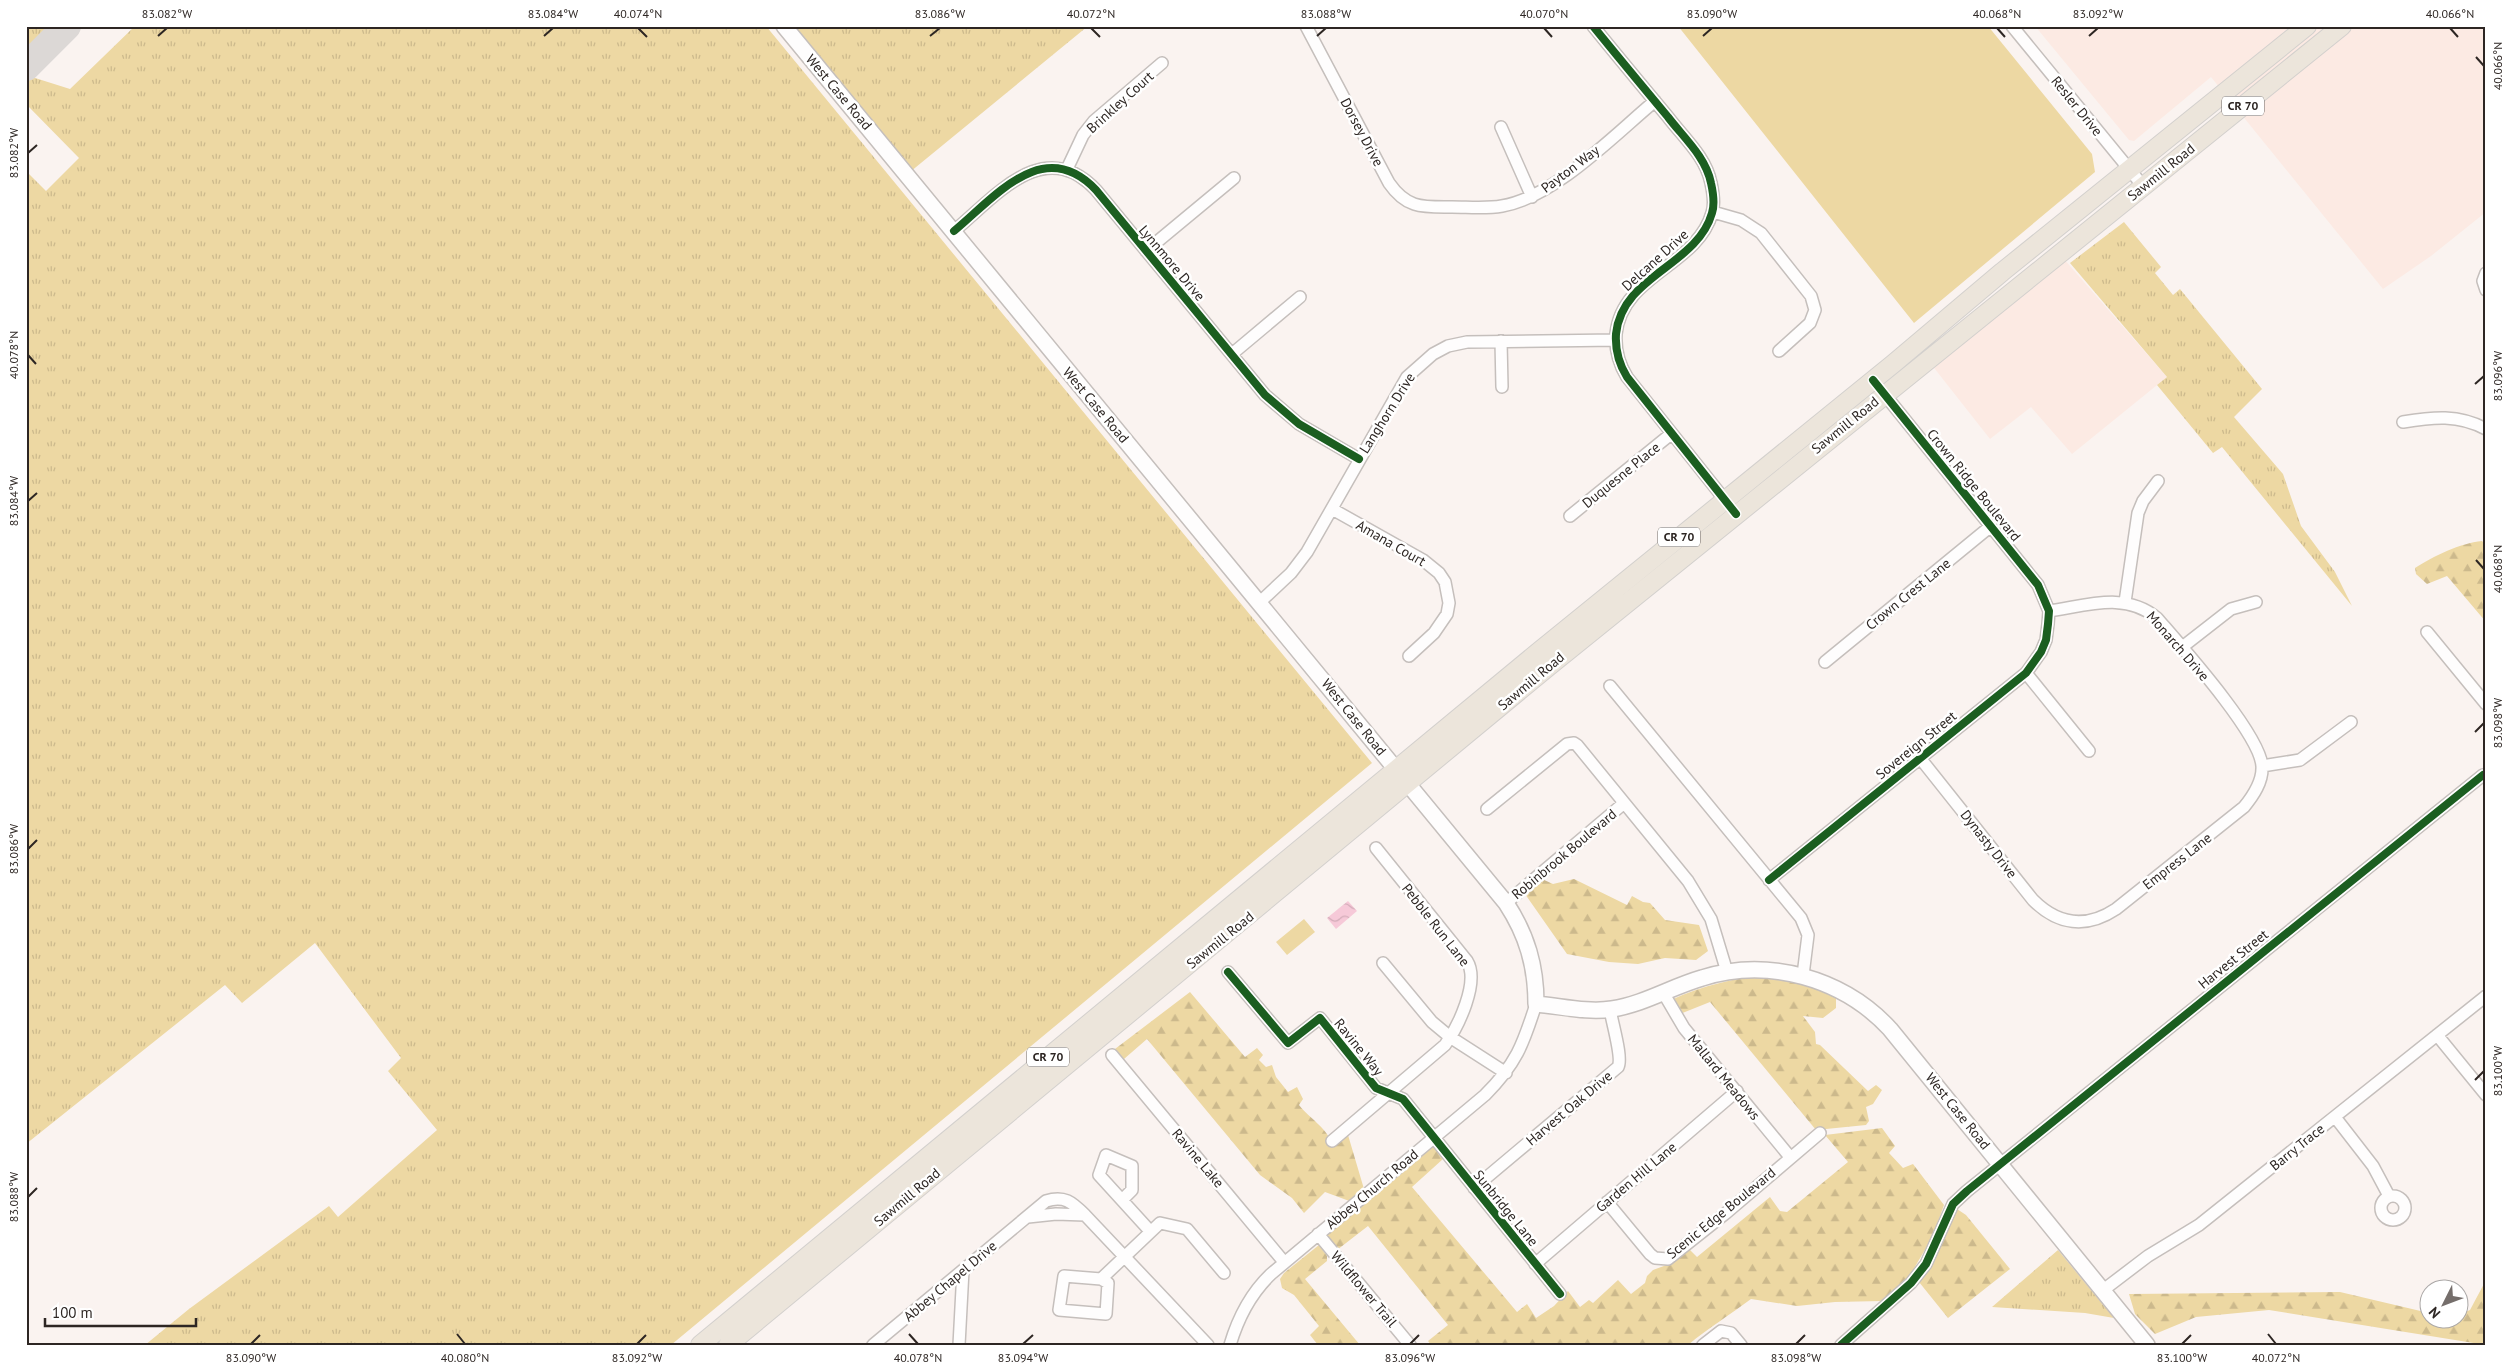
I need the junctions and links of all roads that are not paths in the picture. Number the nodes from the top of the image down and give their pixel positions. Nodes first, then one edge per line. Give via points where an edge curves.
1 (784, 26) edge
2 (1306, 26) edge
3 (1593, 26) edge
4 (2012, 26) edge
5 (2307, 26) edge
6 (2342, 26) edge
7 (1162, 63) dead end
8 (1655, 101) junction
9 (1501, 127) dead end
10 (1067, 169) junction
11 (2129, 169) junction
12 (1234, 178) dead end
13 (2144, 186) junction
14 (1532, 197) junction
15 (1442, 207) joint
16 (1713, 212) junction
17 (954, 231) junction
18 (1146, 251) junction
19 (2486, 273) edge
20 (2486, 290) edge
21 (1300, 297) dead end
22 (1502, 340) junction
23 (1616, 340) junction
24 (1779, 351) dead end
25 (1232, 354) junction
26 (1873, 380) junction
27 (1502, 387) dead end
28 (1884, 394) junction
29 (2403, 422) dead end
30 (2486, 429) edge
31 (1671, 434) junction
32 (1359, 459) junction
33 (2158, 481) dead end
34 (1725, 500) junction
35 (1332, 509) junction
36 (1736, 514) junction
37 (1570, 516) dead end
38 (1991, 526) junction
39 (1260, 602) junction
40 (2125, 602) junction
41 (2256, 602) dead end
42 (2048, 611) junction
43 (2427, 632) dead end
44 (2181, 648) junction
45 (1409, 656) dead end
46 (1825, 662) dead end
47 (2026, 673) junction
48 (1610, 686) dead end
49 (2486, 704) edge
50 (2351, 722) dead end
51 (2090, 751) dead end
52 (1920, 758) junction
53 (2262, 766) junction
54 (1397, 769) junction
55 (2483, 775) dead end
56 (1408, 783) junction
57 (1623, 804) junction
58 (1487, 809) dead end
59 (1376, 848) dead end
60 (1769, 880) junction
61 (1506, 904) junction
62 (2065, 921) joint
63 (1383, 964) dead end
64 (1228, 972) dead end
65 (1727, 972) junction
66 (1803, 975) junction
67 (1664, 994) junction
68 (2486, 996) edge
69 (1536, 1004) junction
70 (1610, 1009) junction
71 (2437, 1035) junction
72 (1450, 1037) junction
73 (1112, 1055) dead end
74 (1506, 1073) junction
75 (1737, 1091) junction
76 (1387, 1093) junction
77 (2486, 1095) edge
78 (2335, 1117) junction
79 (1820, 1133) dead end
80 (1435, 1137) junction
81 (1332, 1141) dead end
82 (1790, 1158) junction
83 (2001, 1164) junction
84 (1474, 1188) junction
85 (2389, 1196) dead end
86 (1122, 1200) dead end
87 (1607, 1202) junction
88 (1150, 1231) junction
89 (1318, 1234) junction
90 (1123, 1256) junction
91 (1284, 1262) junction
92 (1535, 1264) junction
93 (963, 1270) junction
94 (1224, 1273) dead end
95 (1101, 1279) junction
96 (2102, 1291) junction
97 (1560, 1294) dead end
98 (700, 1345) edge
99 (728, 1345) edge
100 (873, 1345) edge
101 (959, 1345) edge
102 (1208, 1345) edge
103 (1230, 1345) edge
104 (1410, 1345) edge
105 (1703, 1345) edge
106 (1741, 1345) edge
107 (1841, 1345) edge
108 (2147, 1345) edge

1 - 17 main road, West Case Road
2 - 15 street, Dorsey Drive via 1394,191 1410,203
3 - 8 street
4 - 11 street, Resler Drive
5 - 11 main road, Sawmill Road / CR 70
6 - 13 main road, Sawmill Road / CR 70
7 - 10 street, Brinkley Court via 1094,121 1083,135
8 - 14 street, Payton Way via 1557,182
8 - 16 street via 1706,168 1711,182
9 - 14 street
10 - 17 street via 1053,167 1027,174
10 - 18 street, Lynnmore Drive via 1090,184
11 - 13 street, Resler Drive
11 - 26 main road, Sawmill Road / CR 70
12 - 18 street
13 - 28 main road, Sawmill Road / CR 70
14 - 15 street, Payton Way via 1502,206
16 - 23 street, Delcane Drive via 1700,235 1627,303 1617,327
16 - 24 street via 1735,218 1760,233 1811,296 1814,310 1810,323
17 - 39 main road, West Case Road
18 - 25 street, Lynnmore Drive
19 - 20 street via 2483,281
21 - 25 street
22 - 23 street, Langhorn Drive
22 - 27 street
22 - 32 street, Langhorn Drive via 1457,344 1419,364 1398,391
23 - 31 street, Delcane Drive via 1622,369
25 - 32 street, Lynnmore Drive via 1283,412
26 - 28 street, Crown Ridge Boulevard
26 - 34 main road, Sawmill Road / CR 70
28 - 36 main road, Sawmill Road / CR 70
28 - 38 street, Crown Ridge Boulevard
29 - 30 street via 2453,418
31 - 34 street, Delcane Drive
31 - 37 street, Duquesne Place
32 - 35 street, Langhorn Drive
33 - 40 street via 2143,501 2135,524
34 - 36 street, Delcane Drive
34 - 54 main road, Sawmill Road / CR 70
35 - 39 street, Langhorn Drive via 1299,563
35 - 45 street, Amana Court via 1422,560 1445,582 1449,603 1447,614 1434,633
36 - 56 main road, Sawmill Road / CR 70
38 - 42 street, Crown Ridge Boulevard via 2038,585
38 - 46 street, Crown Crest Lane
39 - 54 main road, West Case Road
40 - 42 street, Monarch Drive
40 - 44 street, Monarch Drive via 2147,610
41 - 44 street via 2231,609
42 - 47 street, Sovereign Street via 2046,640
43 - 49 street
44 - 53 street, Monarch Drive via 2250,733
47 - 51 street
47 - 52 street, Sovereign Street
48 - 60 street
50 - 53 street via 2300,760
52 - 60 street, Sovereign Street
52 - 62 street, Dynasty Drive via 2033,900 2047,913
53 - 62 street, Empress Lane via 2259,784 2248,802 2203,841 2109,914 2086,923
54 - 56 main road, West Case Road
54 - 98 main road, Sawmill Road / CR 70
55 - 83 street, Harvest Street
56 - 61 main road, Abbey Church Road
56 - 99 main road, Sawmill Road / CR 70
57 - 58 street, Robinbrook Boulevard via 1574,743 1567,744
57 - 61 street, Robinbrook Boulevard
57 - 65 street, Robinbrook Boulevard via 1688,880 1711,919
59 - 72 street, Pebble Run Lane via 1470,967 1472,974 1463,1008 1457,1028
60 - 66 street via 1805,927 1808,945
61 - 69 main road, Abbey Church Road via 1527,941
63 - 72 street via 1432,1022
64 - 76 street, Ravine Way via 1288,1043 1320,1018 1376,1088
65 - 66 main road, West Case Road via 1764,970
65 - 67 main road, West Case Road via 1702,978
66 - 83 main road, West Case Road via 1827,984 1872,1010
67 - 70 main road, West Case Road
67 - 75 street, Mallard Meadows via 1684,1028
68 - 71 street, Barry Trace
69 - 70 main road, West Case Road
69 - 74 street, Abbey Church Road via 1521,1047
70 - 84 street, Harvest Oak Drive via 1621,1057 1618,1067
71 - 77 street
71 - 78 street, Barry Trace
72 - 74 street
72 - 76 street, Pebble Run Lane via 1445,1045
73 - 91 street, Ravine Lake
74 - 80 street, Abbey Church Road
75 - 82 street, Mallard Meadows
75 - 87 street, Garden Hill Lane
76 - 80 street, Ravine Way via 1403,1099
76 - 81 street, Pebble Run Lane
78 - 85 street via 2373,1166
78 - 96 street, Barry Trace via 2199,1225 2148,1256
79 - 82 street, Scenic Edge Boulevard
80 - 84 street, Sunbridge Lane
80 - 89 street, Abbey Church Road
82 - 87 street, Scenic Edge Boulevard via 1668,1259 1655,1258 1650,1254
83 - 96 main road, West Case Road
83 - 107 street, Harvest Street via 1953,1204 1926,1264 1911,1283
84 - 92 street, Sunbridge Lane
86 - 88 street
87 - 92 street, Garden Hill Lane
88 - 90 street
88 - 94 street via 1160,1223 1187,1229
89 - 91 street, Abbey Church Road
89 - 104 street, Wildflower Trail
90 - 93 street, Abbey Chapel Drive via 1072,1202 1054,1199 1046,1202
90 - 95 street
90 - 102 street, Abbey Chapel Drive
91 - 103 street, Abbey Church Road via 1250,1298
92 - 97 street, Sunbridge Lane
93 - 100 street, Abbey Chapel Drive
93 - 101 street
95 - 95 street via 1108,1284 1106,1314 1059,1310 1064,1276
96 - 108 main road, West Case Road
105 - 106 street via 1721,1331 1731,1333

